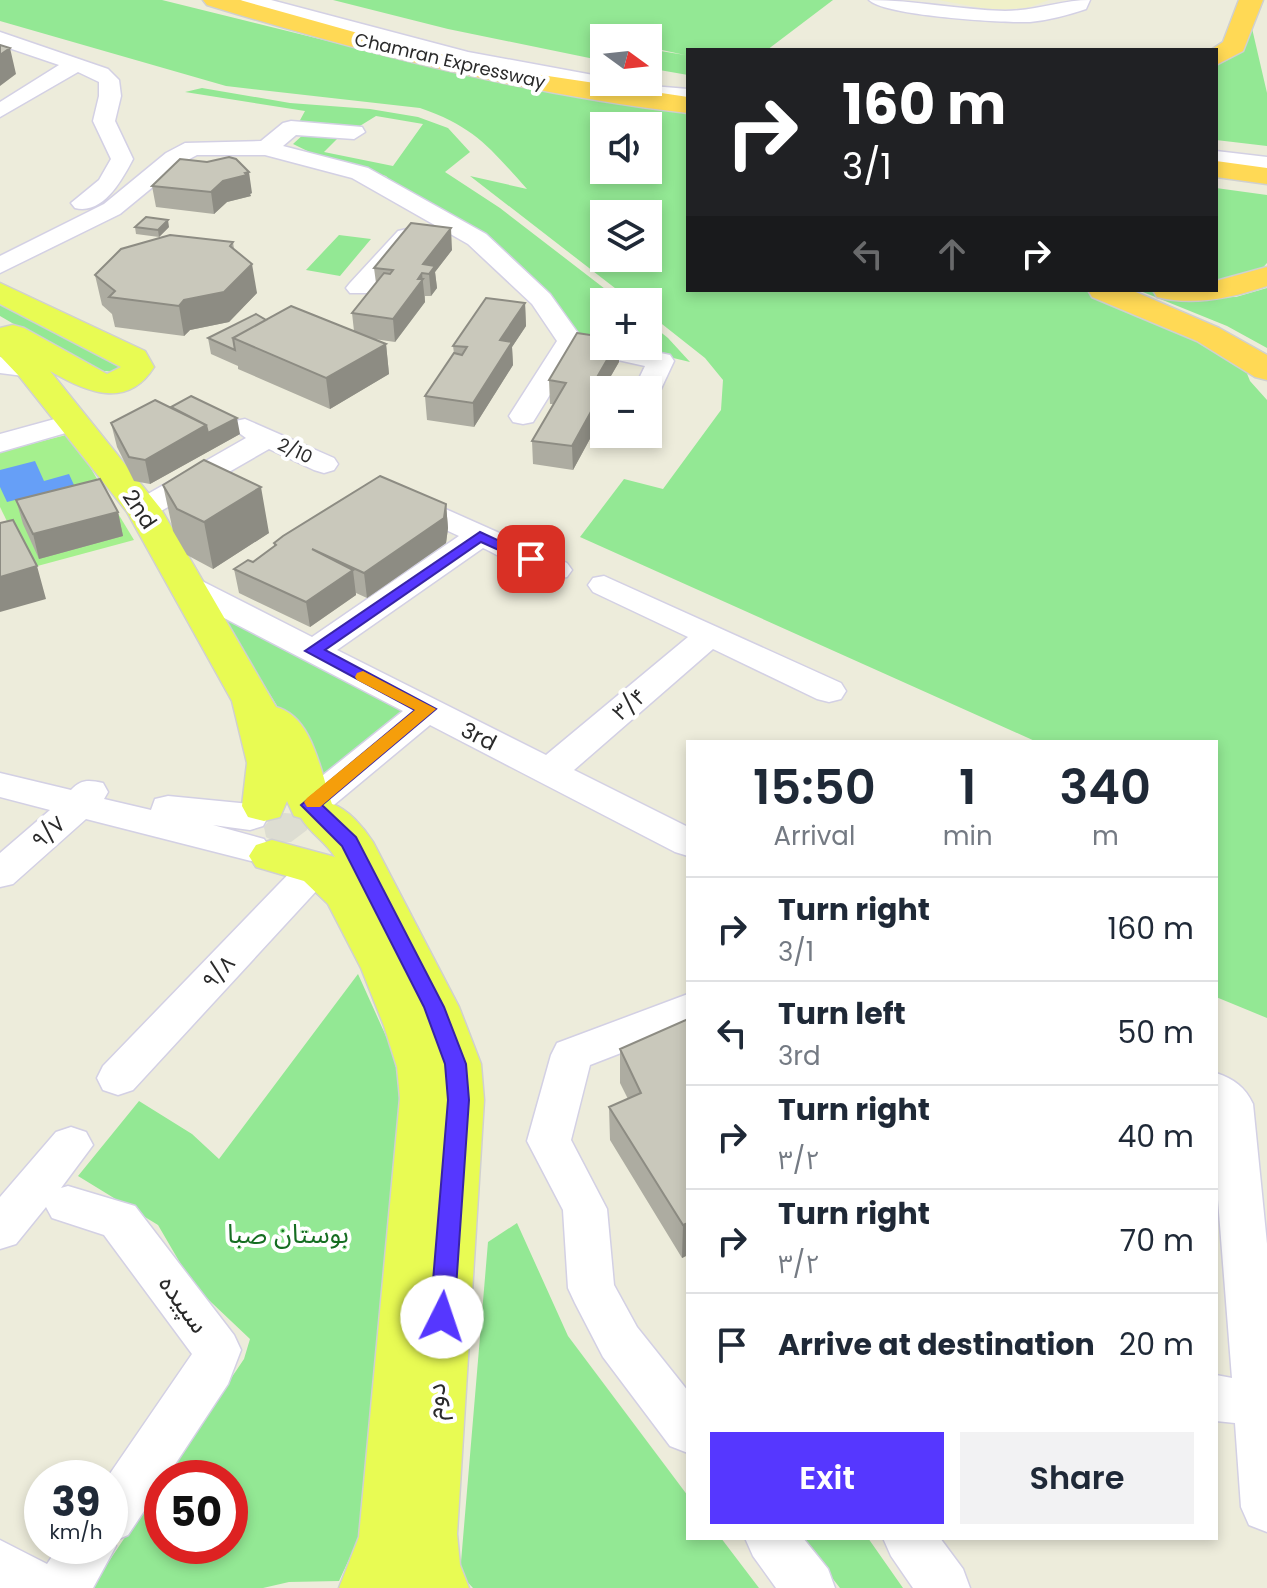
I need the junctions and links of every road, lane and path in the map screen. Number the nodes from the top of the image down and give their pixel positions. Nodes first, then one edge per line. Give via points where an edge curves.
1 (251, 0) edge
2 (879, 0) edge
3 (905, 0) edge
4 (1080, 0) edge
5 (1251, 0) edge
6 (1257, 0) edge
7 (203, 1) edge
8 (318, 4) edge
9 (287, 8) edge
10 (927, 8) junction
11 (1264, 26) dead end
12 (0, 38) edge
13 (1218, 57) edge
14 (76, 64) junction
15 (590, 69) edge
16 (590, 69) edge
17 (662, 83) edge
18 (662, 87) edge
19 (685, 93) edge
20 (0, 111) edge
21 (354, 132) dead end
22 (1218, 143) edge
23 (266, 148) junction
24 (1267, 149) edge
25 (1218, 157) edge
26 (1267, 163) edge
27 (1218, 169) edge
28 (1267, 176) edge
29 (1218, 185) edge
30 (1267, 191) edge
31 (430, 211) junction
32 (0, 246) edge
33 (0, 266) edge
34 (1267, 276) edge
35 (359, 288) dead end
36 (1218, 290) edge
37 (0, 292) edge
38 (1108, 292) edge
39 (0, 329) edge
40 (0, 338) edge
41 (570, 341) junction
42 (15, 367) edge
43 (1267, 370) edge
44 (114, 372) junction
45 (654, 376) edge
46 (523, 416) dead end
47 (226, 418) edge
48 (73, 422) junction
49 (267, 438) junction
50 (0, 443) edge
51 (324, 464) dead end
52 (396, 496) edge
53 (143, 509) junction
54 (480, 536) junction
55 (556, 570) dead end
56 (185, 585) junction
57 (604, 585) dead end
58 (709, 636) junction
59 (313, 651) junction
60 (829, 691) dead end
61 (427, 709) junction
62 (0, 764) edge
63 (549, 772) junction
64 (0, 785) edge
65 (86, 796) junction
66 (284, 831) junction
67 (686, 842) edge
68 (0, 874) edge
69 (686, 1011) edge
70 (118, 1078) dead end
71 (1218, 1092) edge
72 (71, 1145) dead end
73 (68, 1205) dead end
74 (0, 1230) edge
75 (1230, 1242) edge
76 (1237, 1401) edge
77 (686, 1427) edge
78 (128, 1490) edge
79 (1267, 1507) edge
80 (773, 1540) edge
81 (910, 1540) edge
82 (78, 1564) edge
83 (0, 1566) edge
84 (38, 1588) edge
85 (62, 1588) edge
86 (371, 1588) edge
87 (437, 1588) edge
88 (809, 1588) edge
89 (944, 1588) edge

1 - 19 street via 480,59
2 - 10 street
3 - 10 street
4 - 10 street via 1065,11 1021,18
5 - 13 highway via 1234,46
6 - 11 highway
7 - 9 highway, Chamran Expressway
8 - 9 highway, Chamran Expressway
8 - 16 highway, Chamran Expressway
9 - 15 street
9 - 19 highway, Chamran Expressway via 508,76
12 - 14 street
14 - 20 street
14 - 32 street via 109,80 104,121 122,159 118,171 75,208
17 - 19 highway
18 - 19 street
21 - 23 street via 291,128
22 - 24 highway
23 - 31 street via 360,173
23 - 33 street via 193,148 112,209
25 - 26 highway
27 - 28 highway
29 - 30 highway
31 - 35 street
31 - 41 street via 477,239 541,299
34 - 36 highway
37 - 44 main road
38 - 43 highway via 1192,327
39 - 44 main road
40 - 42 main road, 2nd
41 - 45 street via 661,361
41 - 46 street
42 - 48 main road, 2nd
44 - 48 main road
47 - 49 street, 2/10
48 - 50 street
48 - 53 main road, 2nd
49 - 51 street, 2/10
49 - 53 street, 2/10
52 - 54 street
53 - 56 main road, 2nd
54 - 55 street
54 - 59 street
56 - 59 street, 3rd
56 - 66 main road, 2nd via 253,701
57 - 58 street
58 - 60 street
58 - 63 street, ۳/۴
59 - 61 street, 3rd
61 - 63 street, 3rd
61 - 66 street, ۹/۸
62 - 65 street
63 - 67 street, 3rd
64 - 65 street
65 - 66 street
65 - 68 street, ۹/۷
66 - 70 street, ۹/۸
66 - 86 main road, دوم via 351,898 423,1066 426,1098 391,1537
66 - 87 main road, دوم via 350,842 434,1007 455,1064 458,1100 425,1534 428,1569
69 - 77 street via 572,1055 549,1141 585,1209 591,1288 620,1342
71 - 75 street via 1232,1104
72 - 74 street
73 - 78 street, سپیده via 119,1220 217,1350 211,1368
75 - 76 street
76 - 79 street
80 - 88 street
81 - 89 street
82 - 85 street
83 - 84 street

